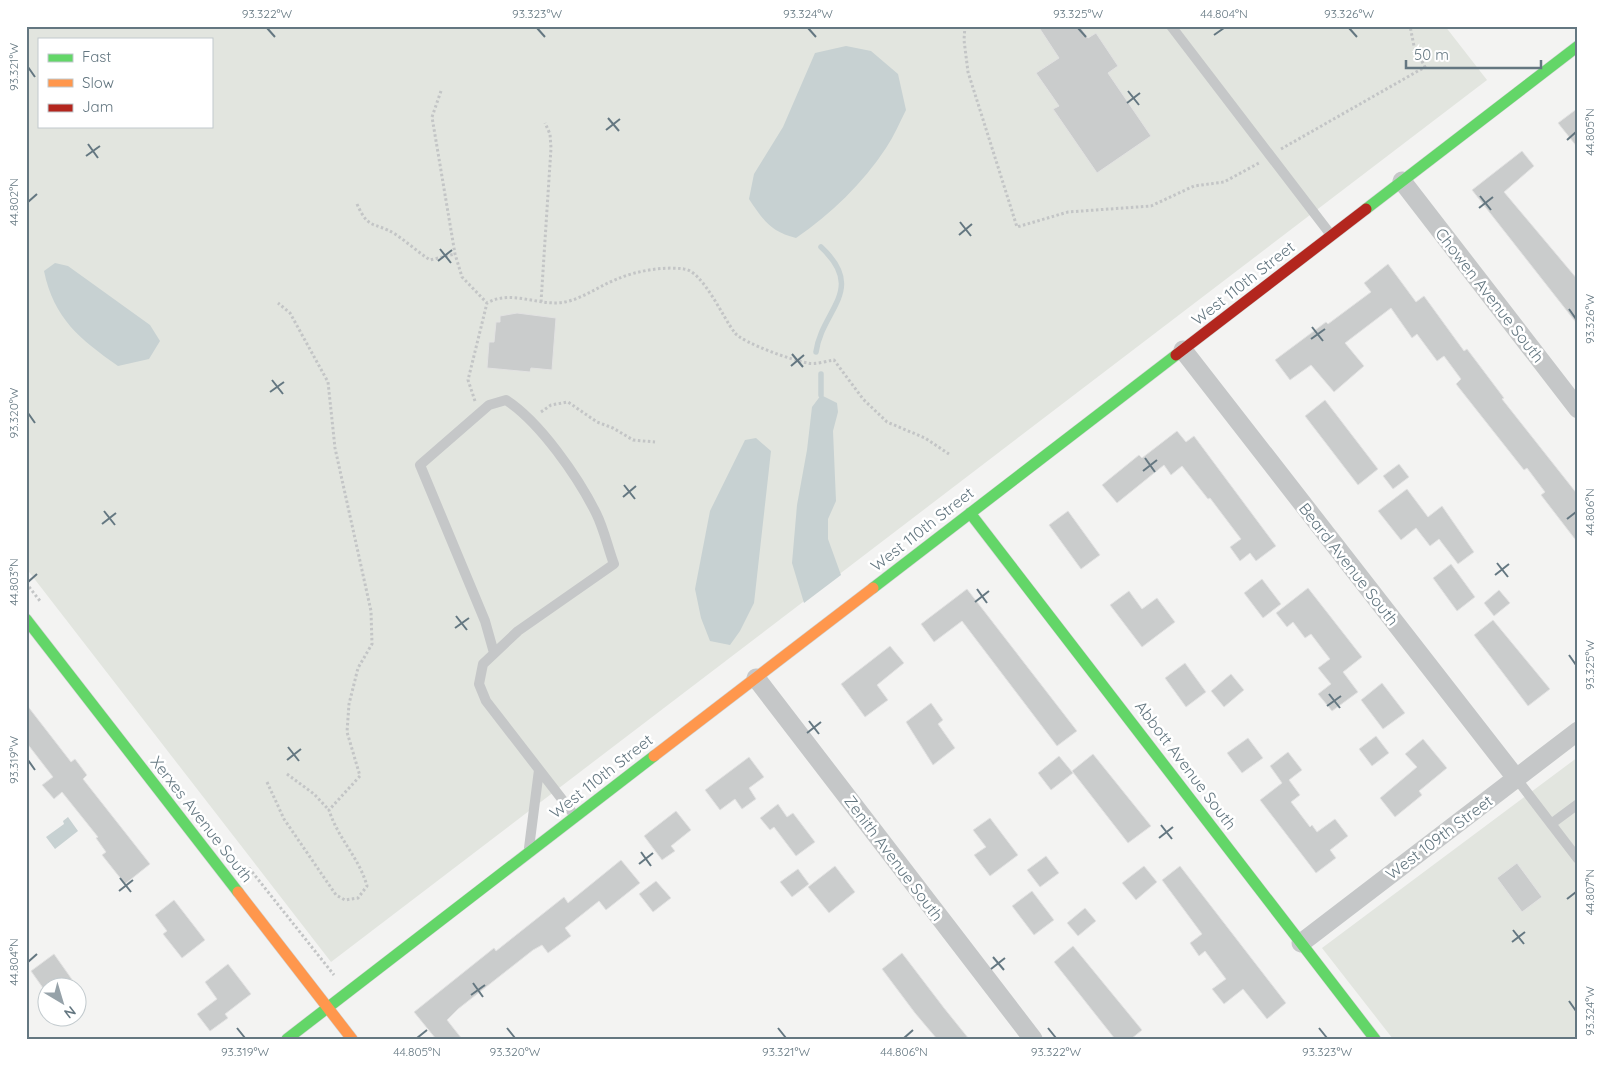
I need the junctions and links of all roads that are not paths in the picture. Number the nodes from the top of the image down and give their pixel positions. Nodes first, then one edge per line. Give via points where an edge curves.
1 (1171, 26) edge
2 (1578, 46) edge
3 (1402, 181) junction
4 (1331, 236) junction
5 (1183, 350) junction
6 (1578, 409) edge
7 (970, 513) junction
8 (26, 619) edge
9 (494, 653) junction
10 (756, 678) junction
11 (1578, 731) edge
12 (539, 770) junction
13 (1516, 778) junction
14 (1578, 804) edge
15 (575, 817) junction
16 (1551, 824) junction
17 (529, 853) junction
18 (1578, 859) edge
19 (1301, 943) junction
20 (328, 1007) junction
21 (287, 1039) edge
22 (352, 1039) edge
23 (1033, 1039) edge
24 (1375, 1039) edge

1 - 4 lane
2 - 3 street, West 110th Street
3 - 4 street, West 110th Street
3 - 6 street, Chowen Avenue South
4 - 5 street, West 110th Street
5 - 7 street, West 110th Street
5 - 13 street, Beard Avenue South
7 - 10 street, West 110th Street
7 - 19 street, Abbott Avenue South
8 - 20 street, Xerxes Avenue South
9 - 9 lane via 518,631 614,564 596,514 563,460 524,412 506,400 489,405 420,465 485,622
9 - 12 lane via 483,664 479,684 486,701
10 - 15 street, West 110th Street
10 - 23 street, Zenith Avenue South
11 - 13 street, West 109th Street
12 - 15 lane
12 - 17 lane
13 - 16 lane
13 - 19 street, West 109th Street
14 - 16 lane
15 - 17 street, West 110th Street
16 - 18 lane
17 - 20 street, West 110th Street
19 - 24 street, Abbott Avenue South
20 - 21 street, West 110th Street
20 - 22 street, Xerxes Avenue South

